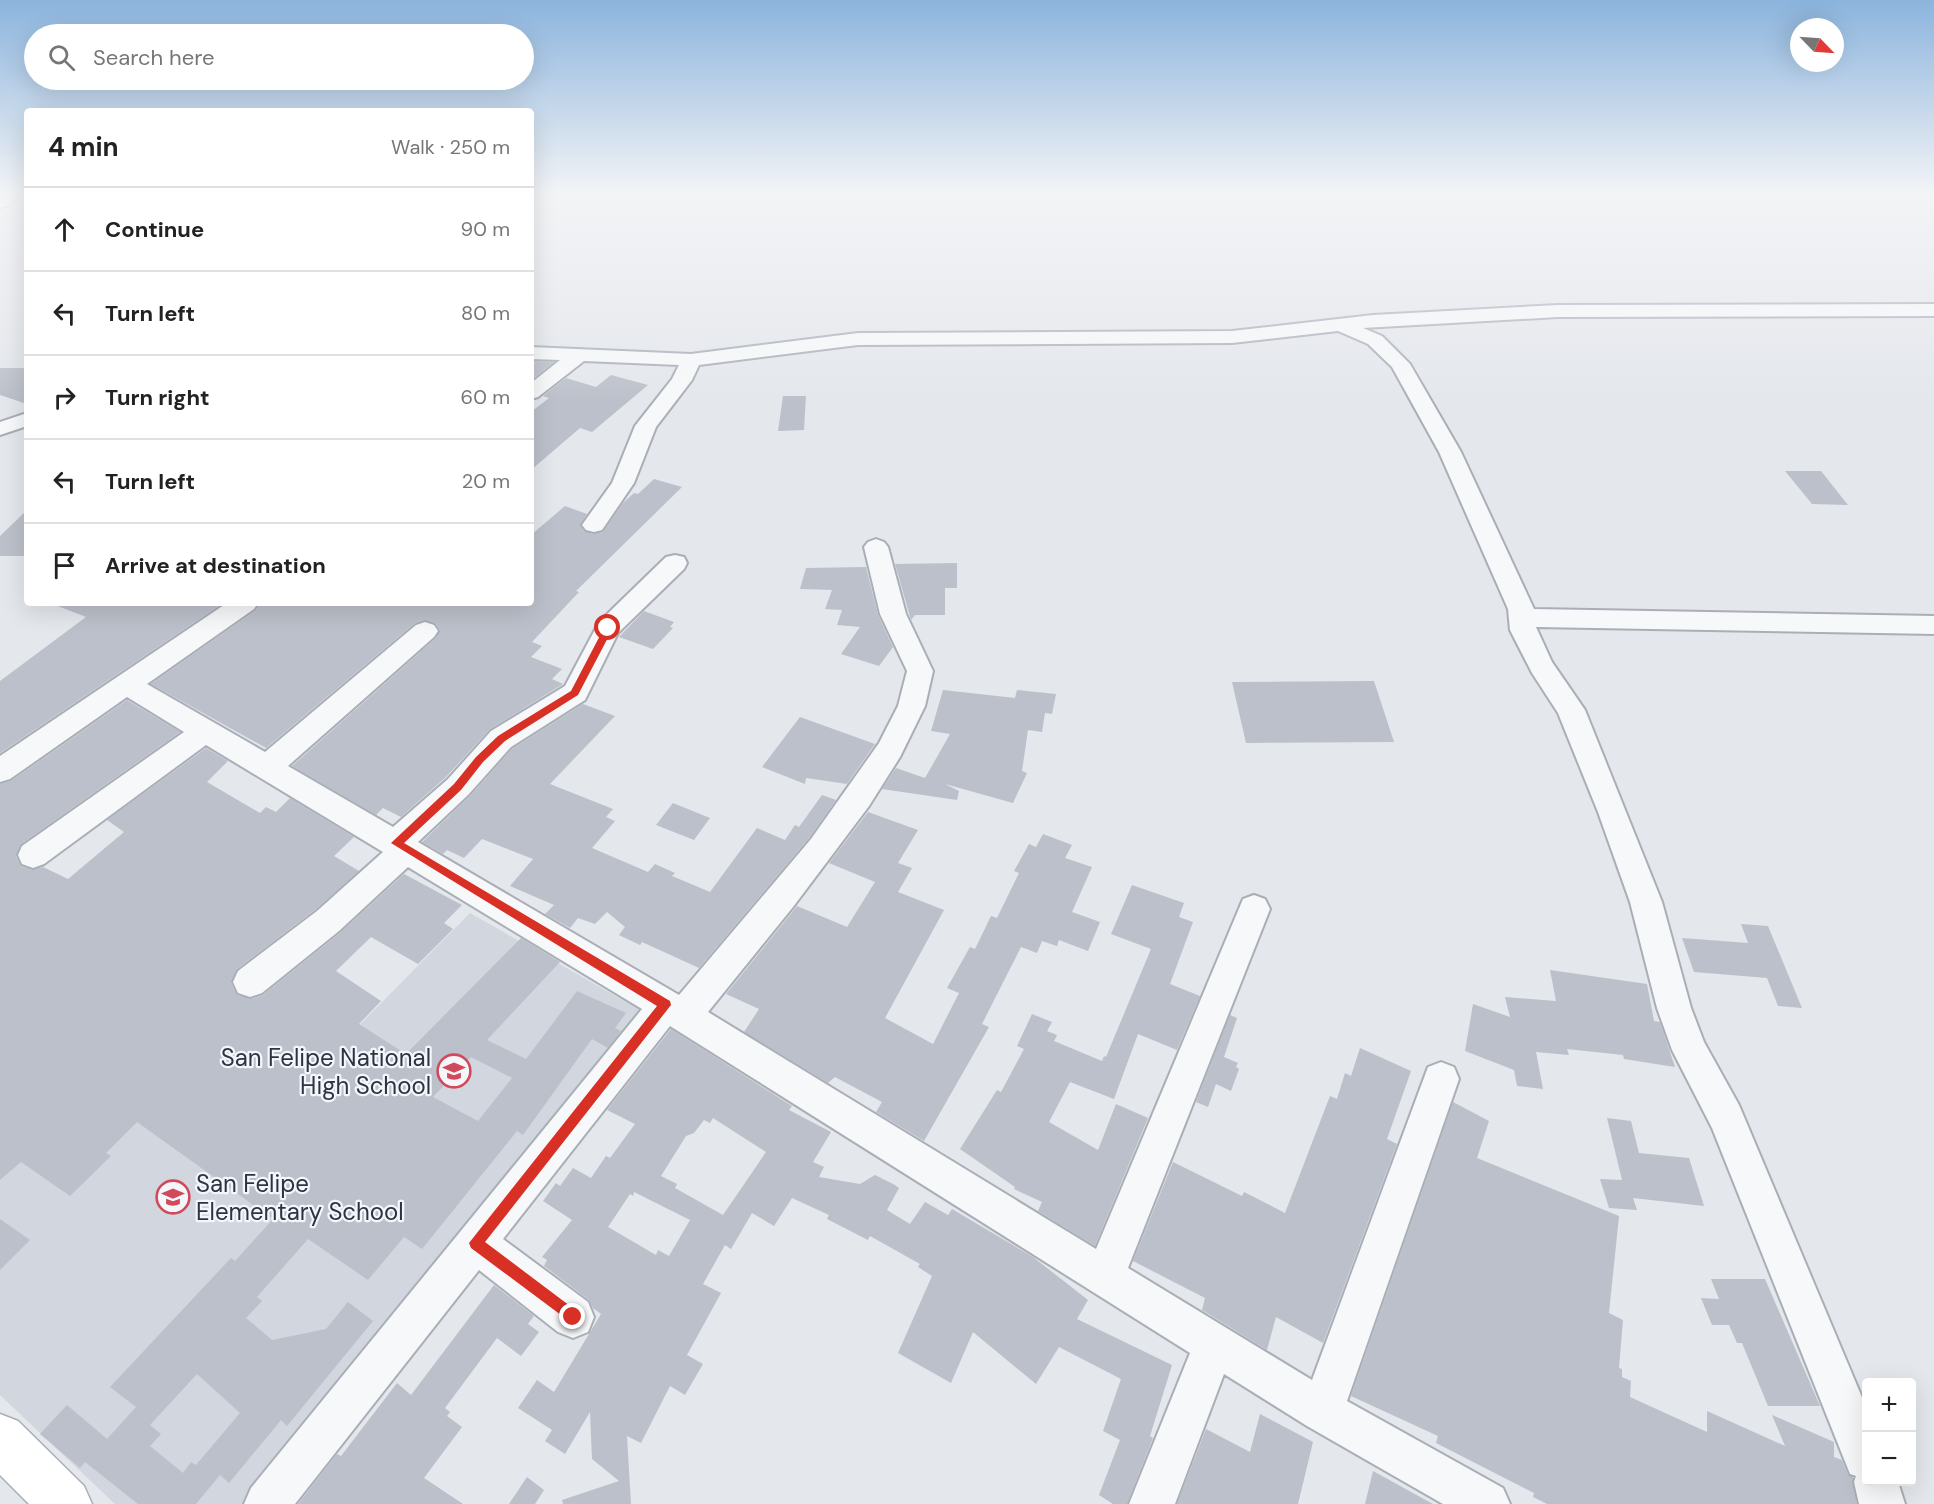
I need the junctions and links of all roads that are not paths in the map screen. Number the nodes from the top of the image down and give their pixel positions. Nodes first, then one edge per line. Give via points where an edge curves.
1 (1934, 309) edge
2 (1339, 325) junction
3 (534, 353) edge
4 (579, 355) junction
5 (692, 360) junction
6 (534, 391) edge
7 (24, 420) edge
8 (0, 429) edge
9 (594, 525) dead end
10 (876, 547) dead end
11 (675, 563) dead end
12 (241, 606) edge
13 (1523, 618) junction
14 (1934, 625) edge
15 (425, 631) dead end
16 (126, 684) junction
17 (204, 732) junction
18 (267, 767) junction
19 (0, 771) edge
20 (401, 847) junction
21 (33, 855) dead end
22 (1254, 909) dead end
23 (250, 982) dead end
24 (674, 1010) junction
25 (1441, 1078) dead end
26 (476, 1243) junction
27 (1105, 1276) junction
28 (573, 1317) dead end
29 (1214, 1345) junction
30 (1322, 1411) junction
31 (0, 1439) edge
32 (1862, 1448) edge
33 (1877, 1486) edge
34 (66, 1504) edge
35 (267, 1504) edge
36 (1152, 1504) edge
37 (1488, 1504) edge
38 (1882, 1504) edge

1 - 2 street via 1568,310
2 - 5 street via 1191,339 858,339
2 - 13 street via 1375,340 1400,364 1450,452
3 - 4 street
4 - 5 street
4 - 6 street
5 - 9 street via 682,380 646,426 623,483
7 - 8 street
10 - 24 street via 893,614 920,670 907,714 869,784 814,856
11 - 20 street via 608,628 575,693 501,739
12 - 16 street
13 - 14 street
13 - 32 street via 1523,630 1533,652 1565,698 1583,736 1646,902 1686,1040 1726,1118
15 - 18 street
16 - 17 street
16 - 19 street
17 - 18 street
17 - 21 street
18 - 20 street
20 - 23 street via 328,921
20 - 24 street
22 - 27 street
24 - 26 street
24 - 27 street
25 - 30 street
26 - 28 street
26 - 35 street
27 - 29 street
29 - 30 street
29 - 36 street
30 - 37 street
31 - 34 main road
33 - 38 street

